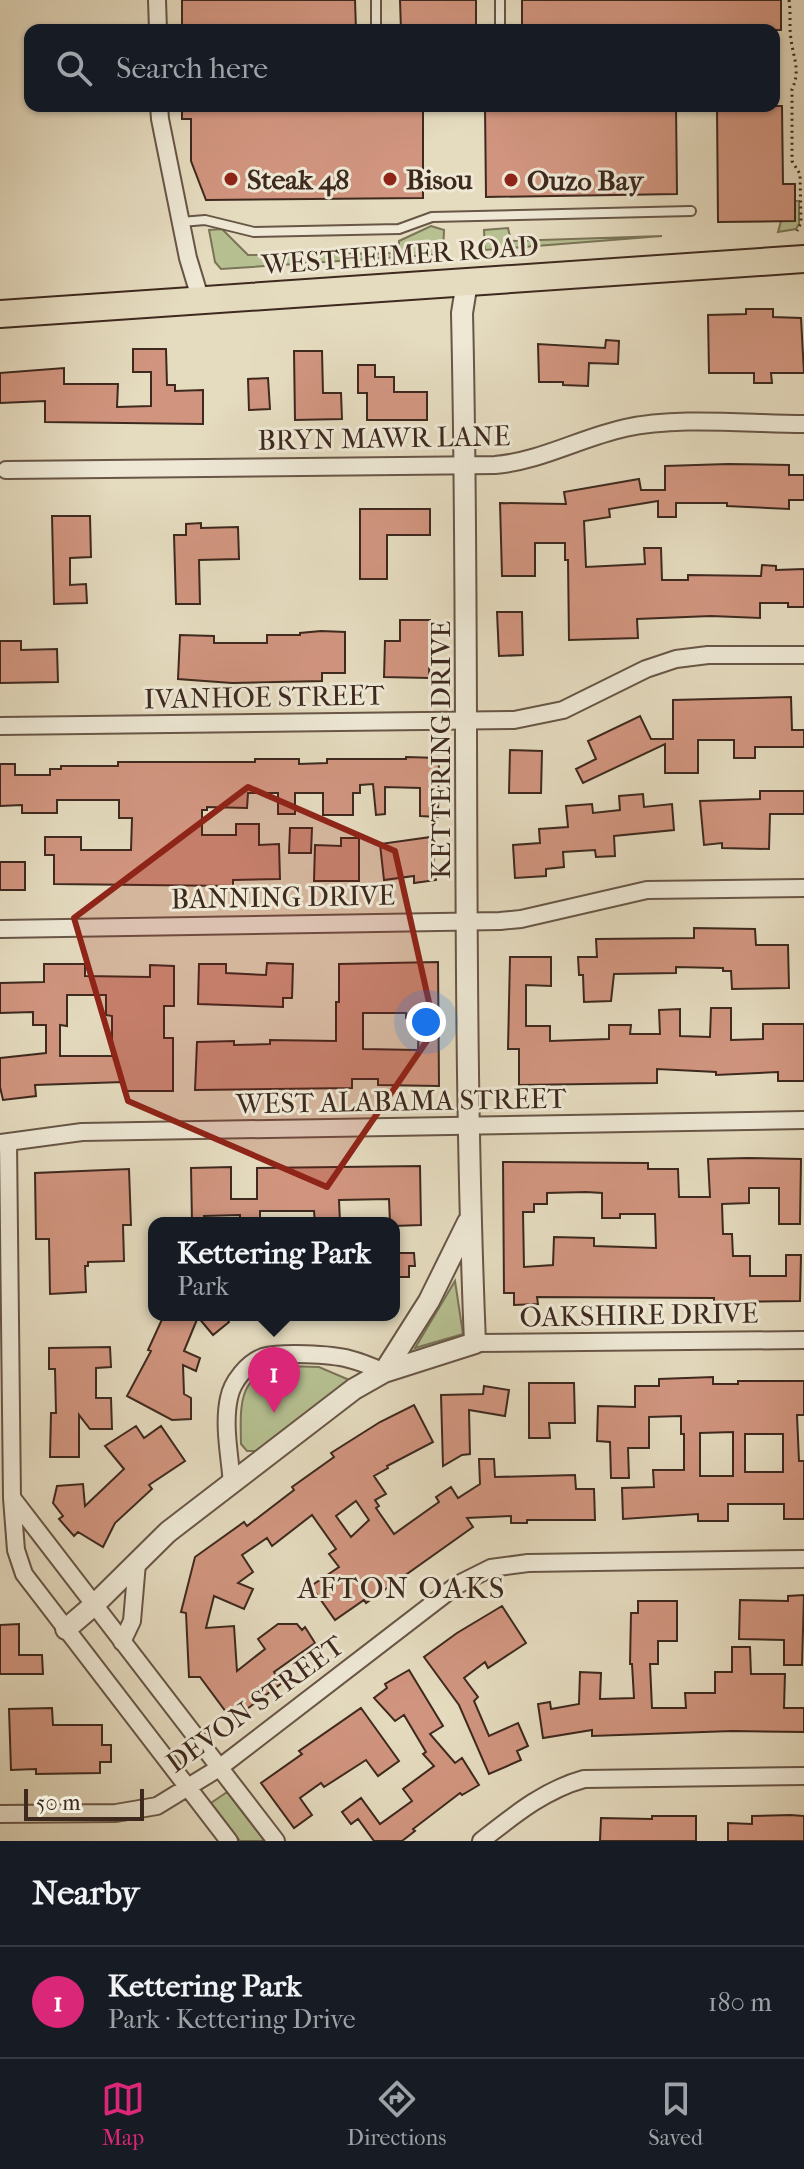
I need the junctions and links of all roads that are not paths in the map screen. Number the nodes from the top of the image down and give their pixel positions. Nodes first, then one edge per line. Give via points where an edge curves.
1 (157, 0) edge
2 (376, 0) edge
3 (500, 0) edge
4 (158, 24) edge
5 (376, 24) edge
6 (500, 24) edge
7 (160, 112) edge
8 (691, 211) dead end
9 (180, 222) junction
10 (804, 259) edge
11 (467, 282) junction
12 (201, 301) junction
13 (0, 314) edge
14 (804, 424) edge
15 (466, 466) junction
16 (6, 470) dead end
17 (804, 655) edge
18 (468, 721) junction
19 (0, 726) edge
20 (804, 888) edge
21 (468, 921) junction
22 (0, 929) edge
23 (804, 1120) edge
24 (470, 1126) junction
25 (4, 1142) edge
26 (470, 1219) junction
27 (804, 1340) edge
28 (475, 1343) junction
29 (384, 1372) junction
30 (5, 1442) edge
31 (232, 1484) junction
32 (12, 1498) junction
33 (804, 1559) edge
34 (137, 1563) junction
35 (94, 1605) junction
36 (66, 1629) junction
37 (122, 1642) junction
38 (219, 1768) junction
39 (804, 1776) edge
40 (188, 1788) junction
41 (0, 1814) edge
42 (229, 1841) edge
43 (276, 1841) edge
44 (481, 1841) edge

1 - 4 street
2 - 5 lane
3 - 6 lane
7 - 9 street
8 - 9 lane via 432,217 399,229 254,232 205,220
9 - 12 street
10 - 11 main road, WESTHEIMER ROAD
11 - 12 main road, WESTHEIMER ROAD
11 - 15 street, KETTERING DRIVE via 462,313
12 - 13 main road, WESTHEIMER ROAD
14 - 15 street, BRYN MAWR LANE via 645,424 532,460
15 - 16 street, BRYN MAWR LANE
15 - 18 street, KETTERING DRIVE
17 - 18 street, IVANHOE STREET via 676,659 563,710 514,720
18 - 19 street, IVANHOE STREET
18 - 21 street, KETTERING DRIVE
20 - 21 street, BANNING DRIVE via 647,890 521,919
21 - 22 street, BANNING DRIVE
21 - 24 street, KETTERING DRIVE
23 - 24 street, WEST ALABAMA STREET
24 - 25 street, WEST ALABAMA STREET via 82,1132
24 - 26 street, KETTERING DRIVE
25 - 30 street
26 - 28 street, KETTERING DRIVE
26 - 29 street, KETTERING DRIVE via 429,1301
27 - 28 street, OAKSHIRE DRIVE
28 - 29 street, KETTERING DRIVE
29 - 31 street, KETTERING DRIVE via 354,1389
29 - 31 street via 347,1358 312,1354 264,1357 250,1365 229,1394
30 - 32 street
31 - 34 street, KETTERING DRIVE via 168,1532
32 - 35 street
32 - 36 street via 16,1550 24,1574
33 - 38 street, DEVON STREET via 491,1568 457,1585
34 - 35 street, KETTERING DRIVE
34 - 37 street via 132,1621
35 - 36 street, KETTERING DRIVE
35 - 37 street
36 - 40 street
37 - 38 street
38 - 40 street, DEVON STREET
38 - 43 street
39 - 44 street via 584,1779 540,1797
40 - 41 street, DEVON STREET via 141,1810
40 - 42 street

